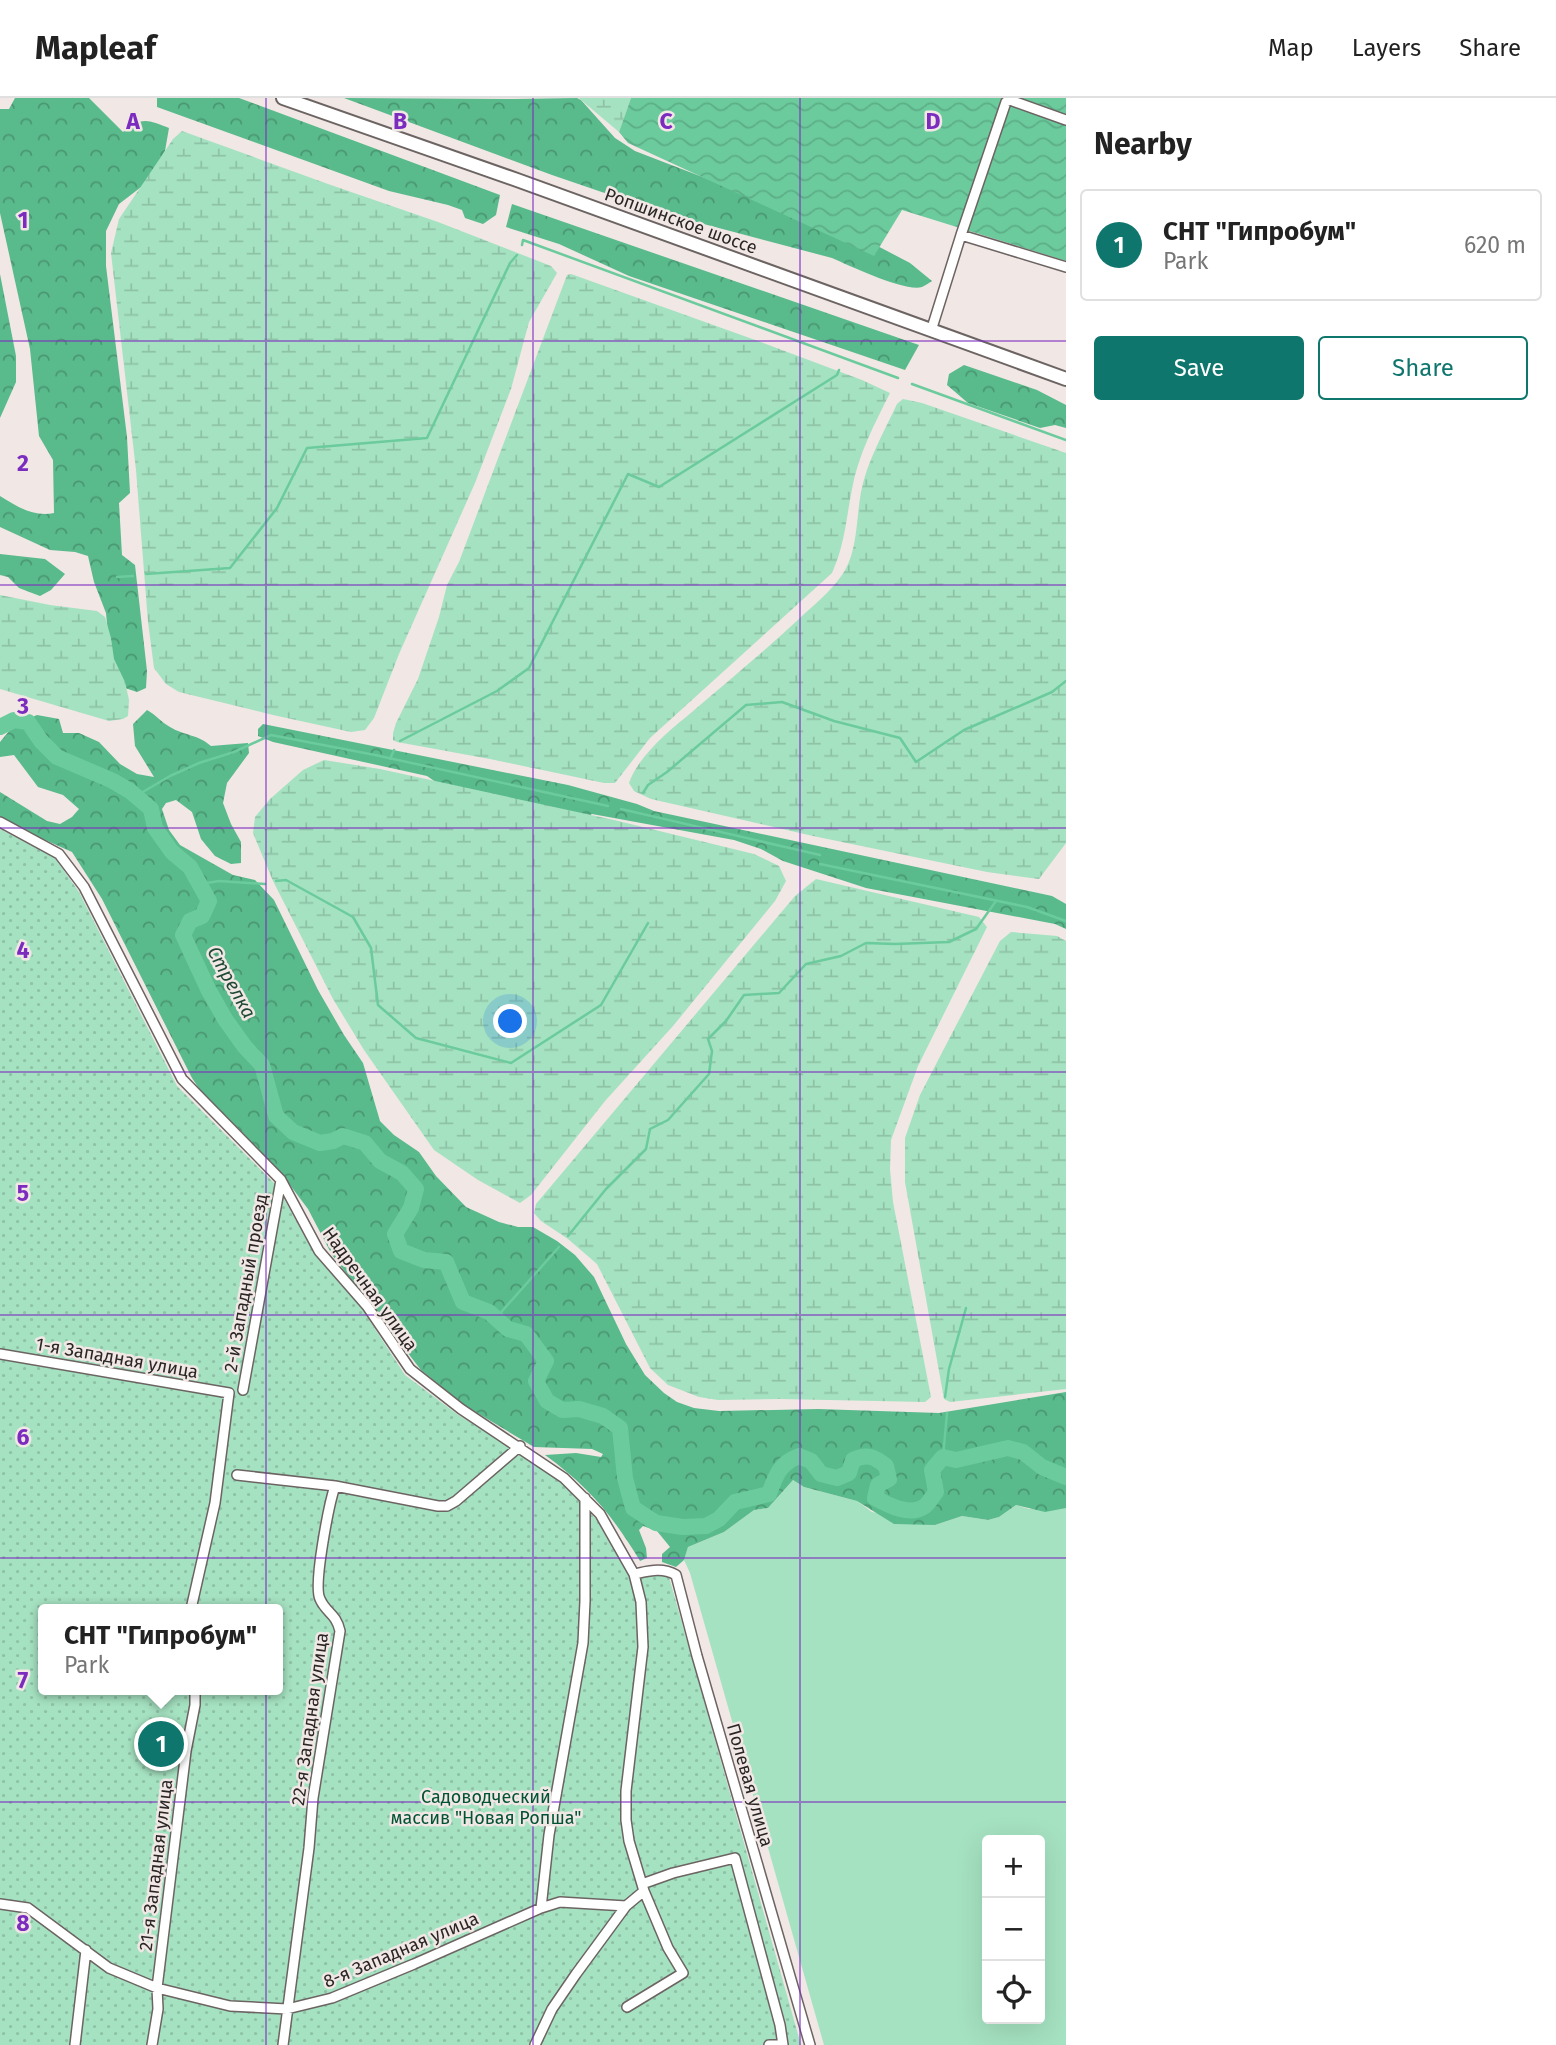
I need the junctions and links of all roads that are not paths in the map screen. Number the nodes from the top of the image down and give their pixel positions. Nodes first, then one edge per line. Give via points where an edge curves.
1 (283, 98) edge
2 (1066, 120) edge
3 (961, 235) junction
4 (1066, 267) edge
5 (931, 331) junction
6 (1066, 379) edge
7 (0, 822) edge
8 (281, 1180) junction
9 (0, 1354) edge
10 (243, 1390) dead end
11 (520, 1446) junction
12 (237, 1475) dead end
13 (335, 1486) junction
14 (585, 1498) junction
15 (634, 1574) junction
16 (192, 1604) edge
17 (195, 1695) edge
18 (643, 1887) junction
19 (0, 1904) edge
20 (626, 1906) junction
21 (541, 1908) junction
22 (86, 1950) junction
23 (157, 1988) junction
24 (627, 2007) dead end
25 (287, 2009) junction
26 (75, 2045) edge
27 (152, 2045) edge
28 (282, 2045) edge
29 (535, 2045) edge
30 (769, 2045) edge
31 (782, 2045) edge
32 (810, 2045) edge

1 - 5 main road, Ропшинское шоссе
2 - 3 street via 1006,102
3 - 4 street
3 - 5 street
5 - 6 main road, Ропшинское шоссе
7 - 8 street, Надречная улица via 59,854 84,887 182,1079
8 - 10 street, 2-й Западный проезд
8 - 11 street, Надречная улица via 319,1251 367,1306 410,1369 461,1409
9 - 16 street, 1-я Западная улица via 229,1393 215,1503
11 - 13 street via 447,1506
11 - 14 street, Надречная улица
12 - 13 street
13 - 25 street, 22-я Западная улица via 317,1583 320,1599 338,1620 340,1631 313,1798
14 - 15 street, Надречная улица via 600,1514
14 - 21 street via 583,1643 549,1835
15 - 18 street, Надречная улица via 641,1602 643,1647 626,1820
15 - 32 street, Полевая улица via 659,1569 676,1575
17 - 23 street, 21-я Западная улица
18 - 20 street
18 - 24 street, Надречная улица via 668,1948 684,1973
18 - 31 street, Полевая улица via 673,1873 735,1858
19 - 22 street, 8-я Западная улица via 28,1908
20 - 21 street, 8-я Западная улица via 560,1902
20 - 29 street via 552,2009
21 - 25 street, 8-я Западная улица via 332,1998
22 - 23 street, 8-я Западная улица via 109,1968
22 - 26 street
23 - 25 street, 8-я Западная улица via 230,2006
23 - 27 street, 21-я Западная улица
25 - 28 street, 22-я Западная улица
30 - 31 street

